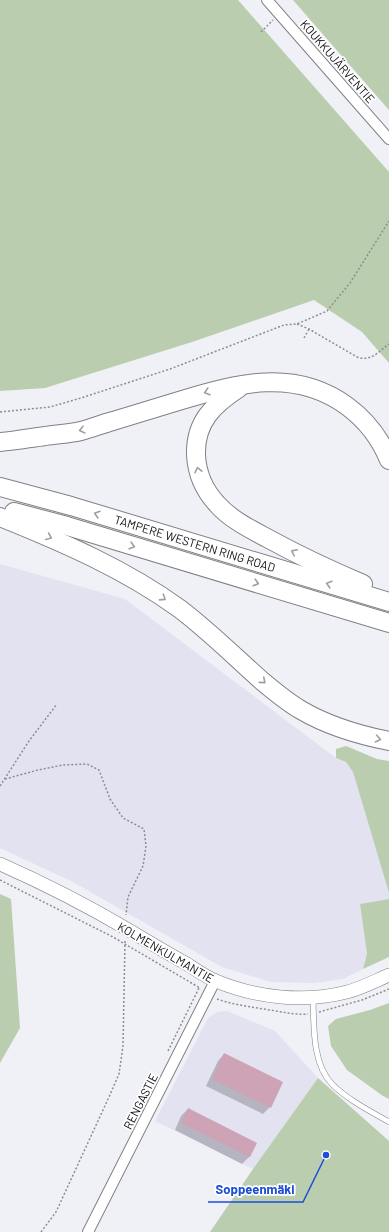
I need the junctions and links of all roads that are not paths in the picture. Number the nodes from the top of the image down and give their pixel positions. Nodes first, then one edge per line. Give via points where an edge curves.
1 (267, 0) edge
2 (389, 140) edge
3 (245, 384) junction
4 (0, 442) edge
5 (389, 460) edge
6 (0, 487) edge
7 (0, 509) edge
8 (0, 517) edge
9 (384, 597) edge
10 (384, 621) edge
11 (389, 741) edge
12 (0, 864) edge
13 (389, 975) edge
14 (215, 981) junction
15 (313, 997) junction
16 (389, 1122) edge
17 (88, 1232) edge

1 - 2 street, KOUKKUJÄRVENTIE
3 -> 4 highway via 215,390 80,431
3 - 5 highway via 291,383 328,394 351,409 366,423
9 -> 3 highway via 249,528 217,505 202,483 196,461 199,431 211,410
9 -> 6 highway, TAMPERE WESTERN RING ROAD
7 -> 10 highway, TAMPERE WESTERN RING ROAD via 67,526
8 -> 11 highway via 84,552 159,595 180,609 273,690 299,709 315,718 362,735
12 - 14 street, KOLMENKULMANTIE via 69,896
13 - 15 street, KOLMENKULMANTIE via 347,992
14 - 15 street, KOLMENKULMANTIE via 266,996
14 - 17 street, RENGASTIE
15 - 16 lane via 316,1050 321,1067 331,1084 354,1102

